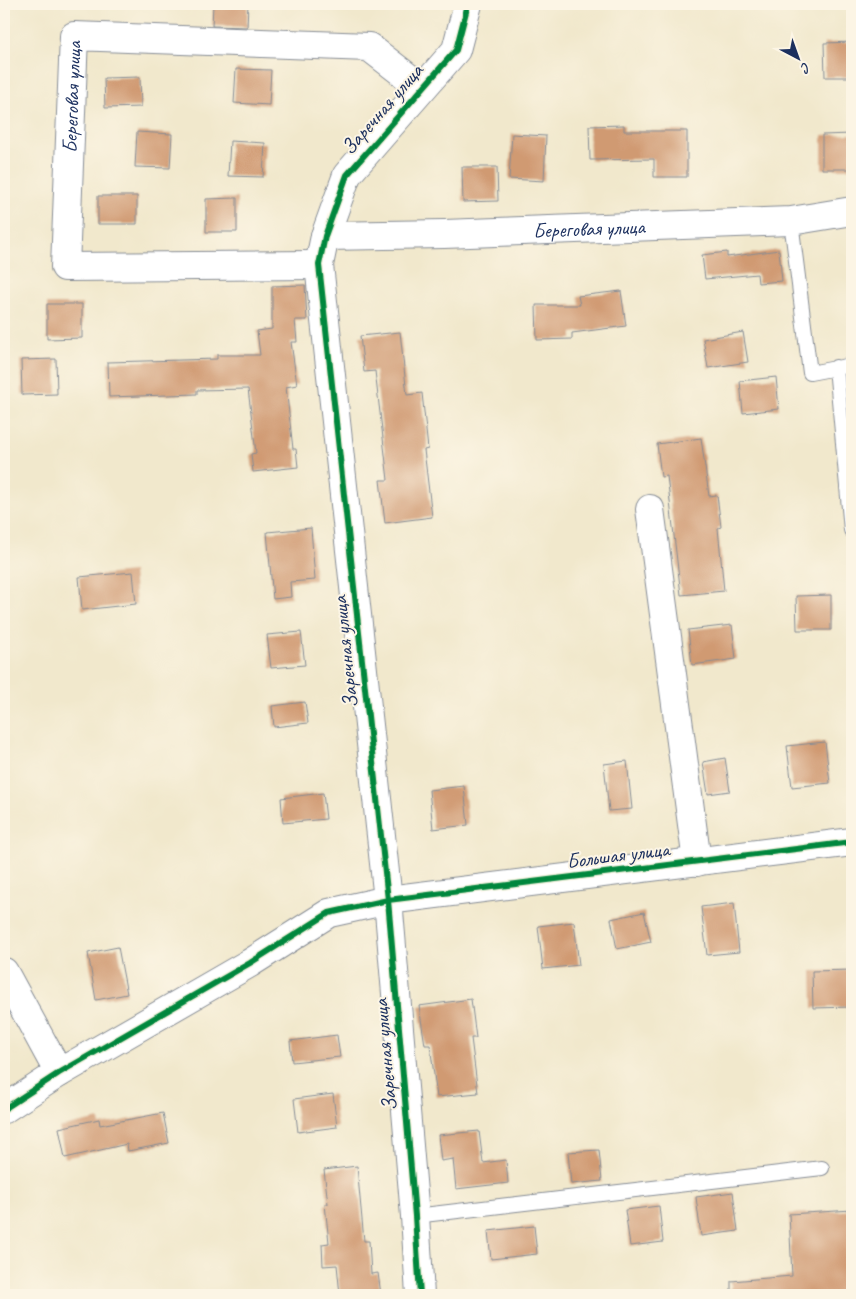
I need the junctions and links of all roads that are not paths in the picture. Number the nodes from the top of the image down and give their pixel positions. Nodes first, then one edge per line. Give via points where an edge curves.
1 (468, 4) edge
2 (422, 88) junction
3 (852, 211) edge
4 (791, 220) junction
5 (325, 236) junction
6 (319, 265) junction
7 (852, 365) edge
8 (836, 367) junction
9 (650, 509) dead end
10 (851, 530) dead end
11 (852, 842) edge
12 (697, 862) junction
13 (388, 900) junction
14 (4, 972) edge
15 (59, 1073) junction
16 (4, 1109) edge
17 (822, 1168) dead end
18 (416, 1216) junction
19 (420, 1295) edge

1 - 2 street, Заречная улица via 456,50
2 - 5 street, Заречная улица via 346,175
2 - 6 street, Береговая улица via 369,47 74,36 65,267
3 - 4 street, Береговая улица
4 - 5 street, Береговая улица
4 - 8 lane via 810,373
5 - 6 street, Заречная улица
6 - 13 street, Заречная улица
7 - 8 lane
8 - 10 lane
9 - 12 street
11 - 12 street, Большая улица
12 - 13 street, Большая улица
13 - 15 street, Большая улица via 329,913 250,963
13 - 18 street, Заречная улица
14 - 15 street
15 - 16 street, Большая улица
17 - 18 lane
18 - 19 street, Заречная улица

